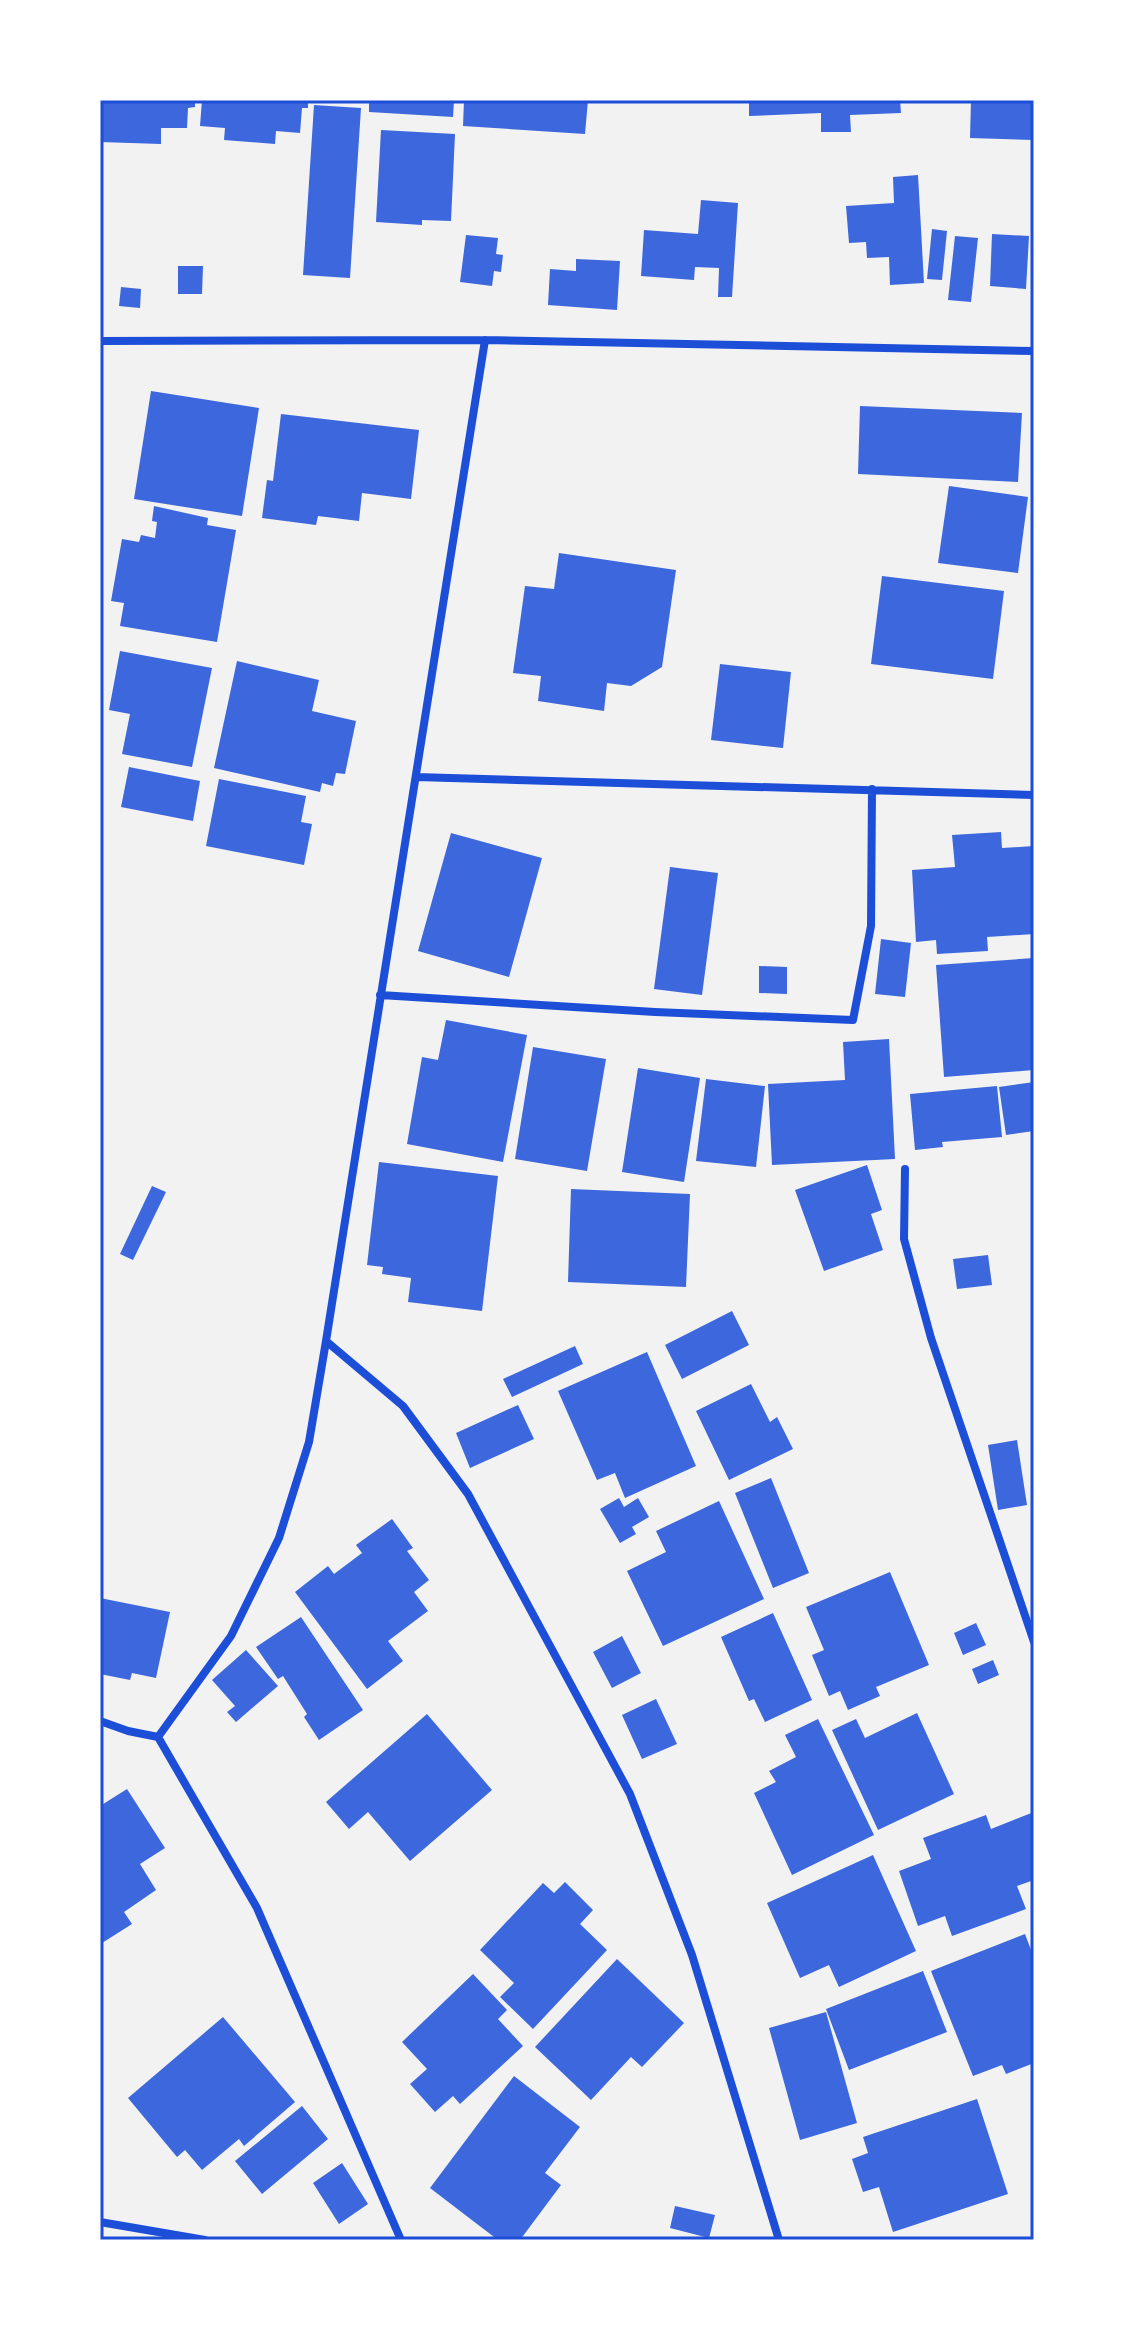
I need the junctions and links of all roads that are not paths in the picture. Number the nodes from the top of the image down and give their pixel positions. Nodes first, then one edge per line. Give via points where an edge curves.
1 (485, 340) junction
2 (100, 341) edge
3 (1034, 351) edge
4 (416, 777) junction
5 (872, 789) junction
6 (1034, 795) edge
7 (380, 995) junction
8 (905, 1169) dead end
9 (326, 1341) junction
10 (1034, 1642) edge
11 (100, 1721) edge
12 (158, 1737) junction
13 (100, 2222) edge
14 (205, 2240) edge
15 (401, 2240) edge
16 (779, 2240) edge

1 - 2 street
1 - 3 street
1 - 4 street
4 - 5 street
4 - 7 street
5 - 6 street
5 - 7 street via 871,926 853,1020
7 - 9 street
8 - 10 street via 904,1239 931,1338
9 - 12 street via 309,1442 279,1538 231,1636
9 - 16 street via 403,1406 468,1494 630,1794 692,1955
11 - 12 street
12 - 15 street via 257,1908
13 - 14 street

